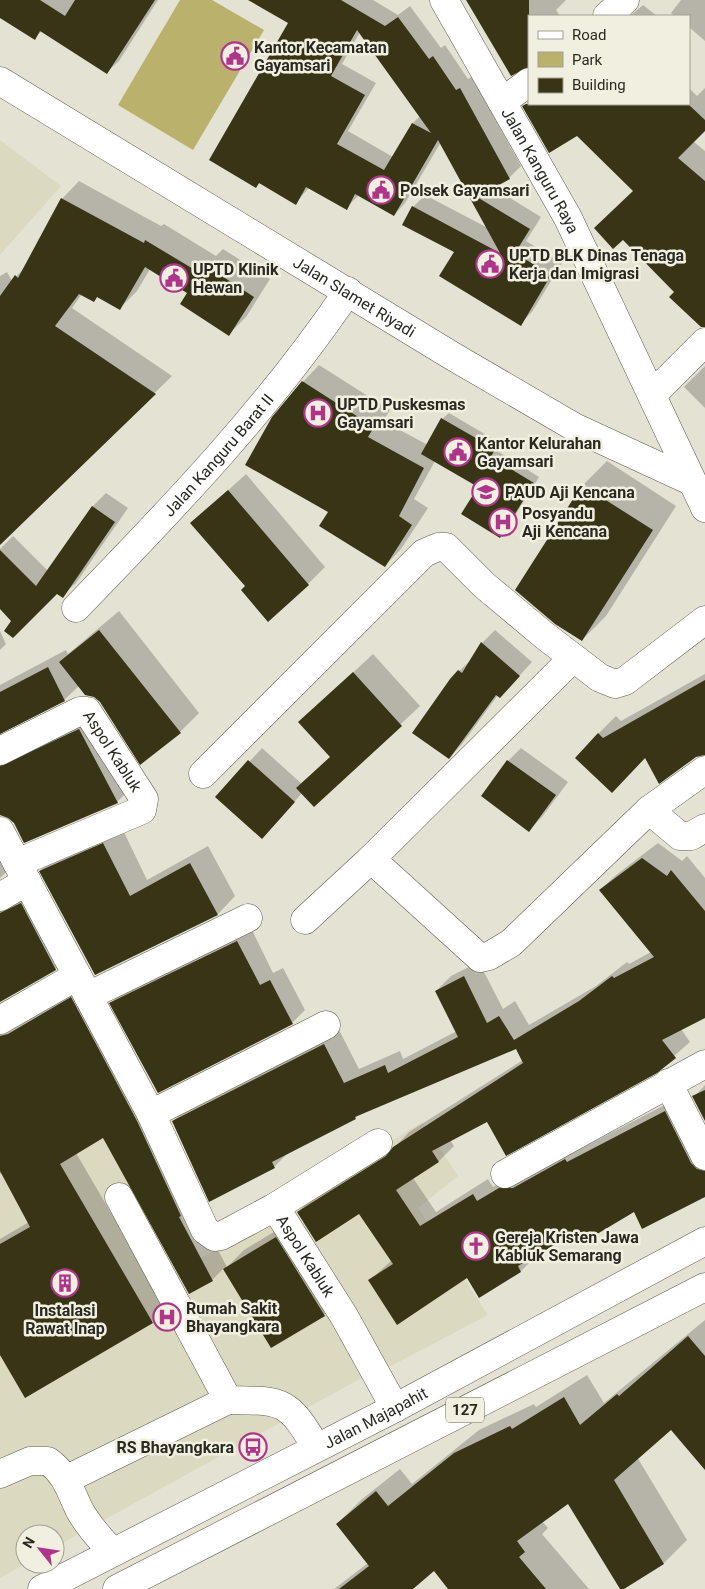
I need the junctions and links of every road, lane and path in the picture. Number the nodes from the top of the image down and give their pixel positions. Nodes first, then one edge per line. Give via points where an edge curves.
1 (444, 0) edge
2 (625, 0) edge
3 (608, 15) edge
4 (0, 80) edge
5 (528, 83) edge
6 (502, 102) junction
7 (348, 291) junction
8 (705, 342) edge
9 (653, 394) junction
10 (691, 481) junction
11 (705, 508) edge
12 (76, 608) dead end
13 (705, 620) edge
14 (573, 658) junction
15 (0, 751) edge
16 (705, 770) edge
17 (203, 774) dead end
18 (649, 810) junction
19 (705, 828) edge
20 (0, 831) edge
21 (371, 859) junction
22 (22, 872) junction
23 (0, 897) edge
24 (248, 918) dead end
25 (305, 920) dead end
26 (83, 986) junction
27 (0, 1020) edge
28 (326, 1025) dead end
29 (705, 1064) edge
30 (668, 1084) junction
31 (151, 1114) junction
32 (378, 1143) dead end
33 (705, 1156) edge
34 (505, 1174) dead end
35 (119, 1197) dead end
36 (275, 1207) junction
37 (705, 1241) edge
38 (703, 1293) edge
39 (228, 1400) junction
40 (395, 1408) junction
41 (316, 1447) junction
42 (0, 1474) edge
43 (67, 1480) junction
44 (112, 1552) junction
45 (136, 1585) edge
46 (42, 1589) edge

1 - 6 street, Jalan Kanguru Raya
2 - 3 street
4 - 7 street, Jalan Slamet Riyadi
5 - 6 street
6 - 9 street, Jalan Kanguru Raya via 568,218
7 - 10 street, Jalan Slamet Riyadi via 576,428
7 - 12 street, Jalan Kanguru Barat II via 273,394 210,468
8 - 9 street
9 - 10 street, Jalan Kanguru Raya
10 - 11 street, Jalan Kanguru Raya
13 - 14 street via 626,681 615,684 600,678
14 - 17 street via 484,585 446,547 438,546 424,553
14 - 21 street
15 - 22 street, Aspol Kabluk via 80,711 87,711 144,799 142,810
16 - 18 street
18 - 19 street via 680,836 691,836
18 - 21 street via 511,943 480,958
20 - 22 street, Aspol Kabluk
21 - 25 street
22 - 23 street, Aspol Kabluk
22 - 26 street, Aspol Kabluk
24 - 26 street
26 - 27 street
26 - 31 street, Aspol Kabluk
28 - 31 street
29 - 30 street
30 - 33 street
30 - 34 street
31 - 36 street, Aspol Kabluk via 205,1230 215,1237
32 - 36 street
35 - 39 street
36 - 40 street, Aspol Kabluk via 344,1316
37 - 40 street, Jalan Majapahit / 127
38 - 45 street, 127
39 - 41 street via 269,1401 284,1405
39 - 43 street
40 - 41 street, Jalan Majapahit / 127
41 - 44 street, Jalan Majapahit / 127
42 - 43 street via 30,1461 48,1461
43 - 44 street via 79,1508
44 - 45 street
44 - 46 street, Jalan Majapahit / 127

